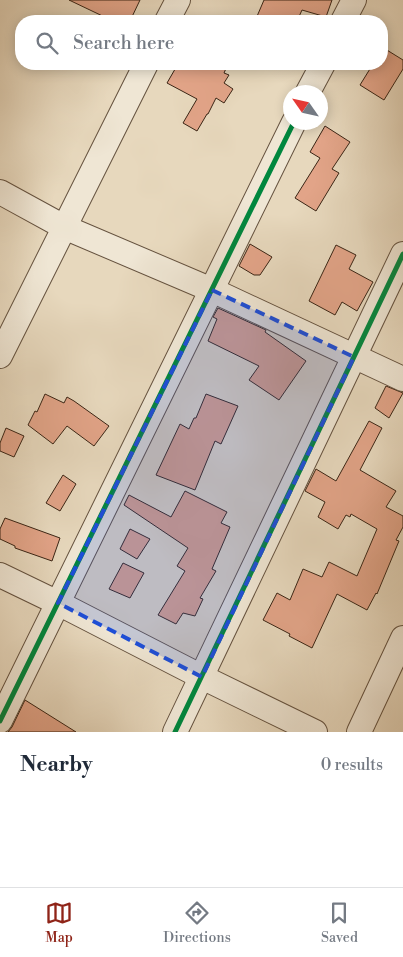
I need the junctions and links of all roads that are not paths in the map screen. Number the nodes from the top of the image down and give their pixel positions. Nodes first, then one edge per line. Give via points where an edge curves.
1 (178, 0) edge
2 (354, 0) edge
3 (170, 15) edge
4 (346, 15) edge
5 (143, 70) edge
6 (320, 70) edge
7 (312, 85) edge
8 (290, 130) edge
9 (0, 192) edge
10 (64, 227) junction
11 (403, 254) edge
12 (212, 290) junction
13 (0, 356) edge
14 (354, 357) junction
15 (403, 379) edge
16 (0, 575) edge
17 (58, 603) junction
18 (403, 638) edge
19 (202, 677) junction
20 (0, 721) edge
21 (175, 732) edge
22 (315, 732) edge
23 (359, 732) edge

1 - 3 street
2 - 4 street
5 - 10 street
6 - 7 street
8 - 12 street
9 - 10 street
10 - 12 street
10 - 13 street
11 - 14 street
12 - 14 street
12 - 17 street
14 - 15 street
14 - 19 street
16 - 17 street
17 - 19 street
17 - 20 street
18 - 23 street
19 - 21 street
19 - 22 street

